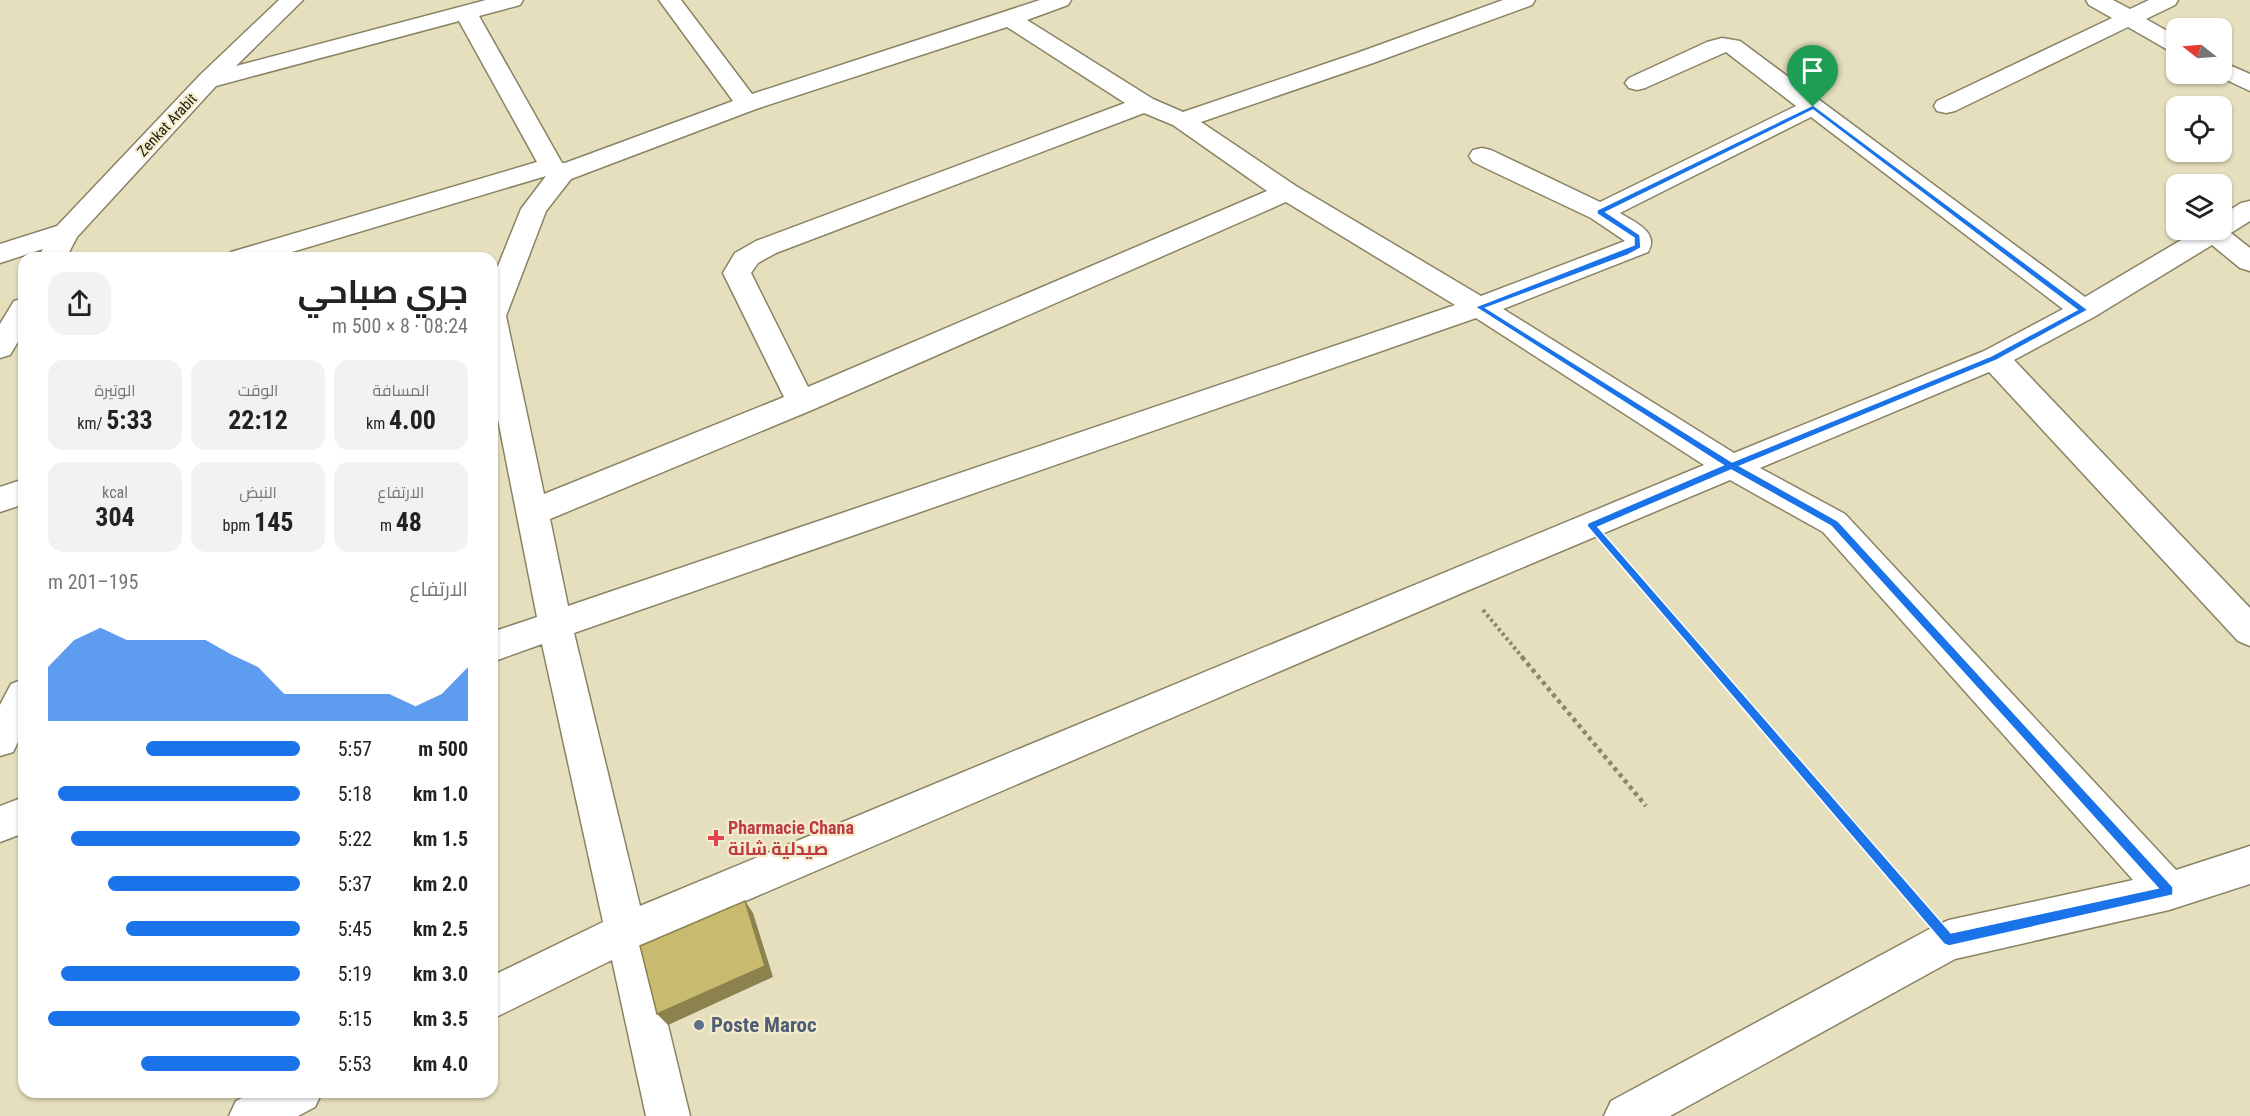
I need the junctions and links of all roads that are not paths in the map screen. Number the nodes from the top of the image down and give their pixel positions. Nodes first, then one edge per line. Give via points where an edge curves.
1 (292, 0) edge
2 (512, 0) edge
3 (670, 0) edge
4 (1524, 0) edge
5 (2097, 0) edge
6 (2167, 0) edge
7 (1053, 1) edge
8 (466, 12) junction
9 (2127, 18) junction
10 (1010, 19) junction
11 (2166, 39) edge
12 (2232, 74) edge
13 (208, 80) junction
14 (1637, 83) dead end
15 (2250, 84) edge
16 (747, 104) junction
17 (1144, 104) junction
18 (1946, 106) dead end
19 (1813, 107) junction
20 (1182, 120) junction
21 (1482, 156) dead end
22 (558, 169) junction
23 (1287, 192) junction
24 (2250, 209) edge
25 (1600, 212) junction
26 (2232, 220) edge
27 (66, 232) junction
28 (2200, 240) edge
29 (2227, 240) edge
30 (55, 252) edge
31 (262, 252) edge
32 (0, 254) edge
33 (2250, 262) edge
34 (498, 301) edge
35 (1479, 307) junction
36 (2084, 310) junction
37 (18, 322) edge
38 (498, 346) edge
39 (0, 348) edge
40 (1994, 358) junction
41 (801, 402) junction
42 (1731, 466) junction
43 (18, 493) edge
44 (0, 500) edge
45 (532, 513) junction
46 (555, 624) junction
47 (2250, 631) edge
48 (498, 645) edge
49 (18, 706) edge
50 (0, 740) edge
51 (18, 817) edge
52 (0, 824) edge
53 (2250, 865) edge
54 (2169, 891) junction
55 (626, 932) junction
56 (498, 995) edge
57 (288, 1098) edge
58 (251, 1116) edge
59 (668, 1116) edge
60 (1626, 1116) edge

1 - 13 street, Zenkat Arabit
2 - 8 street
3 - 16 street
4 - 20 street
5 - 9 street
6 - 9 street
7 - 10 street
8 - 13 street
8 - 22 street
9 - 11 street
9 - 18 street
10 - 16 street
10 - 17 street
12 - 15 street
13 - 27 street, Zenkat Arabit
14 - 19 street via 1715,47 1732,46
16 - 22 street
17 - 20 street
17 - 41 street via 753,252 741,262 737,273
19 - 25 street
19 - 36 street
20 - 23 street
21 - 25 street
22 - 31 street
22 - 34 street via 534,208
23 - 35 street
23 - 41 street
24 - 26 street
25 - 35 street via 1638,237 1638,246
27 - 30 street, Zenkat Arabit
27 - 32 street
28 - 36 street
29 - 33 street
35 - 42 street
35 - 46 street
36 - 40 street
37 - 39 street
38 - 45 street
40 - 42 street
40 - 47 street
41 - 45 street
42 - 54 street via 1834,523
42 - 55 street
43 - 44 street
45 - 46 street
46 - 48 street
46 - 55 street
49 - 50 street
51 - 52 street
53 - 54 street
54 - 60 street via 1949,940
55 - 56 street
55 - 59 street
57 - 58 street

